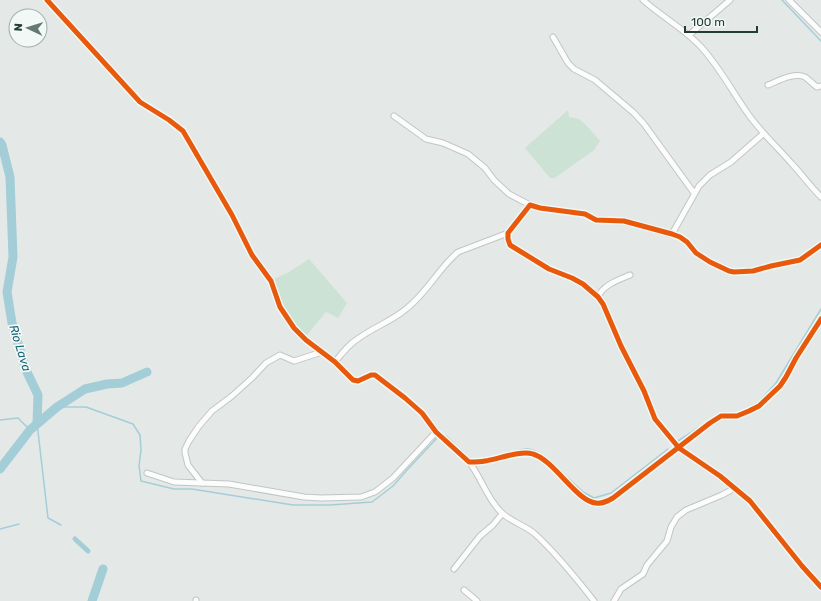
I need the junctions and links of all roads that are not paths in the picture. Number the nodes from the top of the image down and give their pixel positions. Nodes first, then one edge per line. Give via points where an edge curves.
1 (47, 0) edge
2 (643, 0) edge
3 (730, 0) edge
4 (789, 0) edge
5 (821, 32) edge
6 (689, 35) junction
7 (553, 37) dead end
8 (768, 85) dead end
9 (821, 86) edge
10 (394, 116) dead end
11 (763, 134) junction
12 (694, 193) junction
13 (821, 197) edge
14 (530, 205) junction
15 (508, 233) junction
16 (672, 234) junction
17 (821, 245) edge
18 (630, 275) dead end
19 (598, 297) junction
20 (821, 319) edge
21 (322, 352) junction
22 (335, 362) junction
23 (436, 432) junction
24 (679, 448) junction
25 (469, 462) junction
26 (147, 473) dead end
27 (202, 483) junction
28 (735, 488) junction
29 (502, 514) junction
30 (454, 569) dead end
31 (821, 587) edge
32 (464, 590) dead end
33 (477, 601) edge
34 (594, 601) edge
35 (614, 601) edge

1 - 21 street via 140,102 183,131 252,255 271,281 280,307 294,328
2 - 6 street
3 - 6 street
4 - 5 street
6 - 11 street via 719,68
7 - 12 street via 574,69 595,80 644,124
8 - 9 street via 800,76 817,87
10 - 14 street via 426,139 468,154 485,168 508,194
11 - 12 street via 731,162 710,175
11 - 13 street
12 - 16 street
14 - 15 street
14 - 16 street via 585,214 596,220 624,221
15 - 19 street via 510,245 549,269 583,284
15 - 22 street via 458,252 415,302 389,321 360,337
16 - 17 street via 687,242 696,253 710,262 734,272 753,271 800,260
18 - 19 street via 609,285
19 - 24 street via 655,419
20 - 24 street via 780,386 758,406 737,416 721,416
21 - 22 street
21 - 27 street via 294,361 278,356 266,363 206,417 189,441 185,453 188,465
22 - 23 street via 356,381 375,375 422,413
23 - 25 street
23 - 27 street via 393,478 375,492 361,497 304,497 229,484
24 - 25 street via 613,498 596,504 582,496 532,453 484,462
24 - 28 street
25 - 29 street
26 - 27 street via 174,482
28 - 31 street via 750,501
28 - 35 street via 686,510 677,517 667,541 647,565 643,574 621,589
29 - 30 street via 480,536
29 - 34 street via 544,542
32 - 33 street

